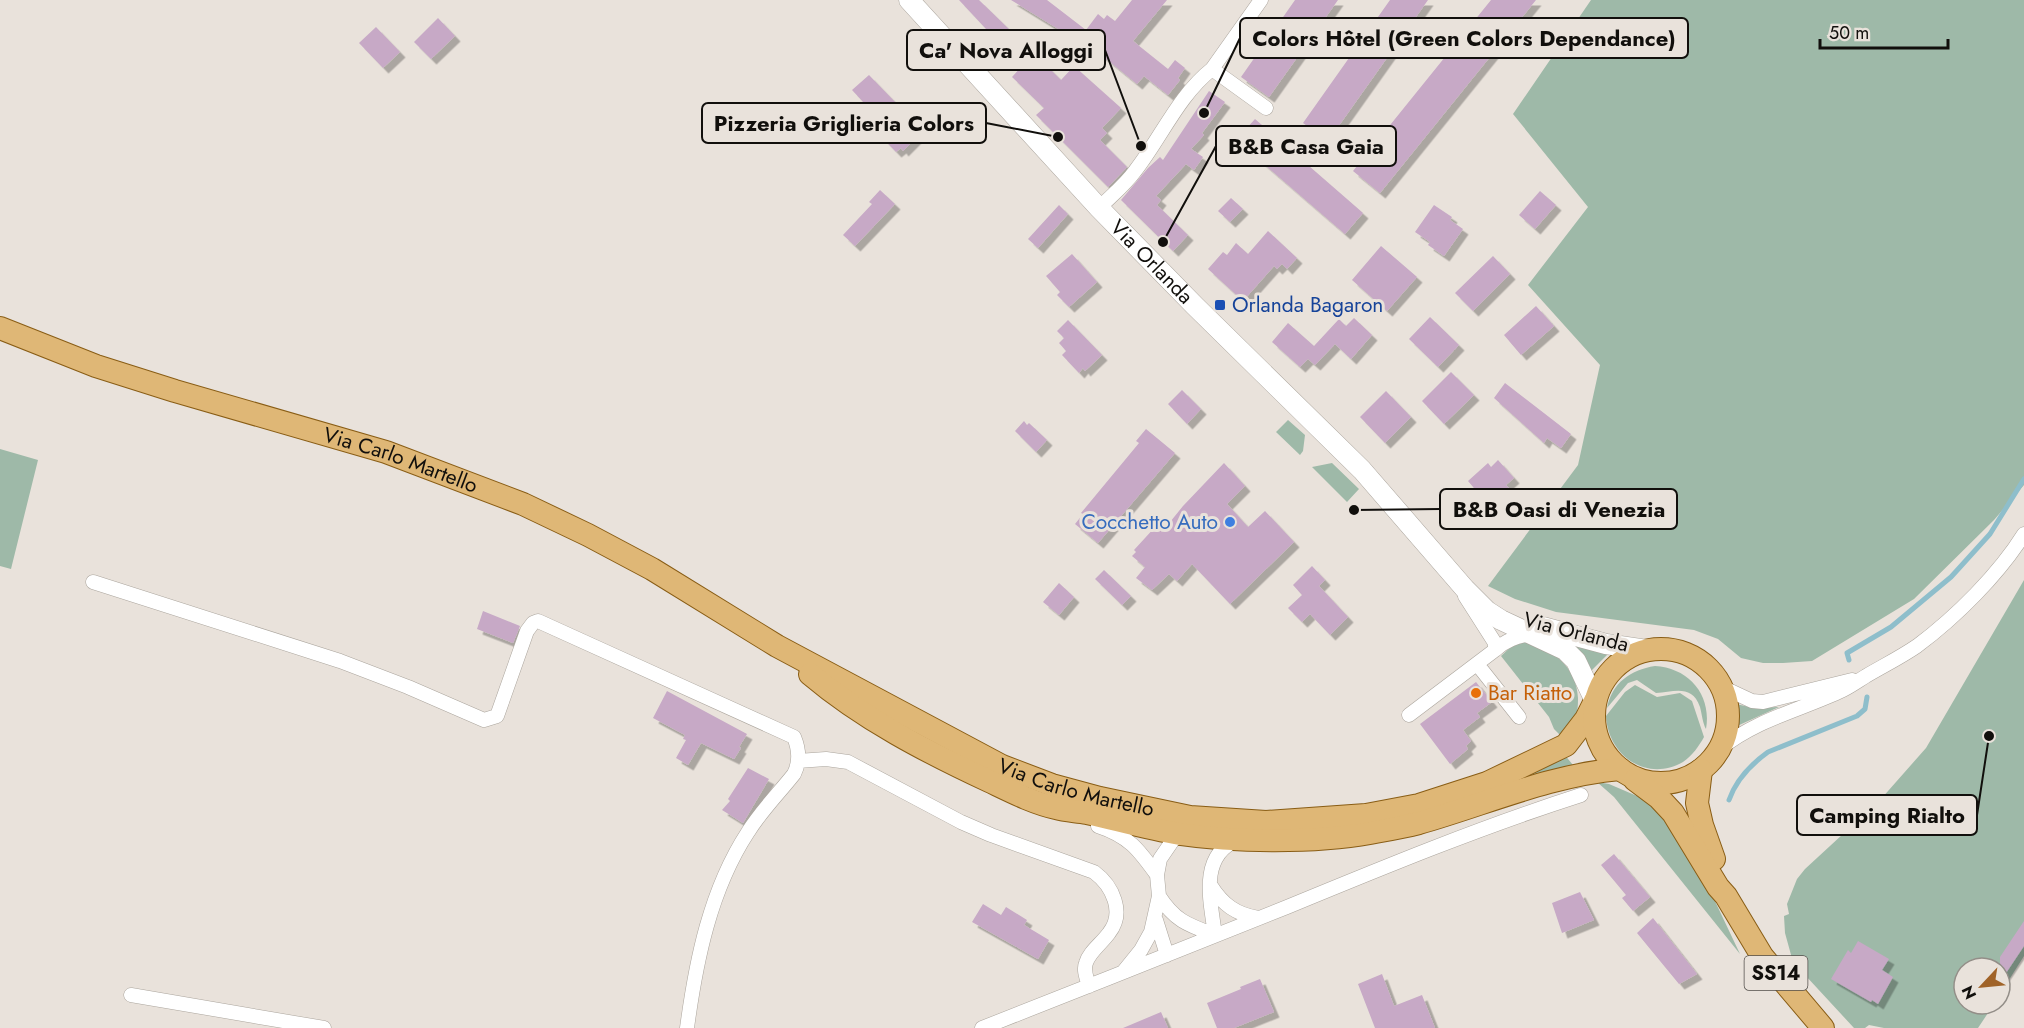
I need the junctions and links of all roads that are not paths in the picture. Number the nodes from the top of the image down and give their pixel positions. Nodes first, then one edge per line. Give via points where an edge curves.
1 (909, 0) edge
2 (1261, 0) edge
3 (1212, 69) junction
4 (1266, 108) dead end
5 (1099, 208) junction
6 (0, 328) edge
7 (2024, 534) edge
8 (1457, 580) junction
9 (93, 582) dead end
10 (1473, 597) junction
11 (1531, 633) junction
12 (777, 646) junction
13 (1495, 650) junction
14 (1647, 650) junction
15 (1477, 664) junction
16 (1866, 676) junction
17 (1722, 687) junction
18 (1595, 700) junction
19 (1409, 715) dead end
20 (1519, 717) dead end
21 (1720, 749) junction
22 (798, 761) junction
23 (1701, 770) junction
24 (1625, 773) junction
25 (1581, 795) dead end
26 (1055, 808) junction
27 (1405, 808) junction
28 (1182, 834) junction
29 (1241, 839) junction
30 (1157, 875) junction
31 (1210, 884) junction
32 (1159, 896) junction
33 (1155, 912) junction
34 (1736, 914) junction
35 (1257, 918) junction
36 (1167, 955) junction
37 (1122, 974) junction
38 (1089, 986) junction
39 (131, 995) dead end
40 (324, 1028) edge
41 (687, 1028) edge
42 (982, 1028) edge
43 (1823, 1028) edge

1 - 5 main road, Via Orlanda
2 - 3 street
3 - 4 street
3 - 5 street via 1174,112 1135,172
5 - 8 main road, Via Orlanda via 1362,470
6 - 12 main road, Via Carlo Martello via 96,366 386,452 523,504 652,568
7 - 16 street via 2000,567 1938,629 1901,657
8 - 10 main road, Via Orlanda
8 - 13 street via 1495,643
9 - 22 street via 340,661 484,720 497,716 527,631 538,621 794,737
10 - 11 main road, Via Orlanda via 1501,620
10 - 14 main road, Via Orlanda via 1540,627
11 - 13 street via 1515,637
11 - 18 main road, Via Orlanda via 1572,656
12 - 26 main road, Via Carlo Martello via 834,695 895,732 956,765
12 - 27 main road, Via Carlo Martello via 1002,766 1100,798 1190,817 1266,822 1366,815
13 - 15 street
14 - 17 main road via 1673,650 1697,659
14 - 18 main road via 1614,667
15 - 19 street
15 - 20 street
16 - 17 street via 1763,702
16 - 21 street via 1845,689 1740,733
17 - 21 main road via 1728,725
18 - 24 main road via 1598,739
18 - 27 main road, Via Carlo Martello via 1566,745 1487,783
21 - 23 main road
22 - 38 street via 848,762 961,822 1101,877 1113,893 1116,915 1112,929 1087,961
22 - 41 street via 794,774 748,832 714,903 699,957
23 - 24 main road via 1668,783
23 - 34 main road via 1697,803 1700,817
24 - 29 main road, Via Carlo Martello via 1595,771 1568,777 1418,823 1366,833
24 - 34 main road via 1673,813
25 - 35 street via 1514,817
26 - 28 main road, Via Carlo Martello
26 - 30 street, Via Carlo Martello via 1126,838
27 - 28 street, Via Carlo Martello via 1324,827 1283,831 1202,828
28 - 29 main road, Via Carlo Martello
28 - 30 street, Via Carlo Martello via 1164,852
29 - 31 street via 1231,842 1214,860
30 - 32 street, Via Carlo Martello
31 - 32 street via 1215,935 1183,923 1170,913
31 - 35 street via 1226,906
32 - 33 street, Via Carlo Martello
33 - 36 street
33 - 37 street, Via Carlo Martello via 1147,941
34 - 43 main road, SS14 via 1762,956
35 - 36 street
36 - 37 street
37 - 38 street
38 - 42 street
39 - 40 street

